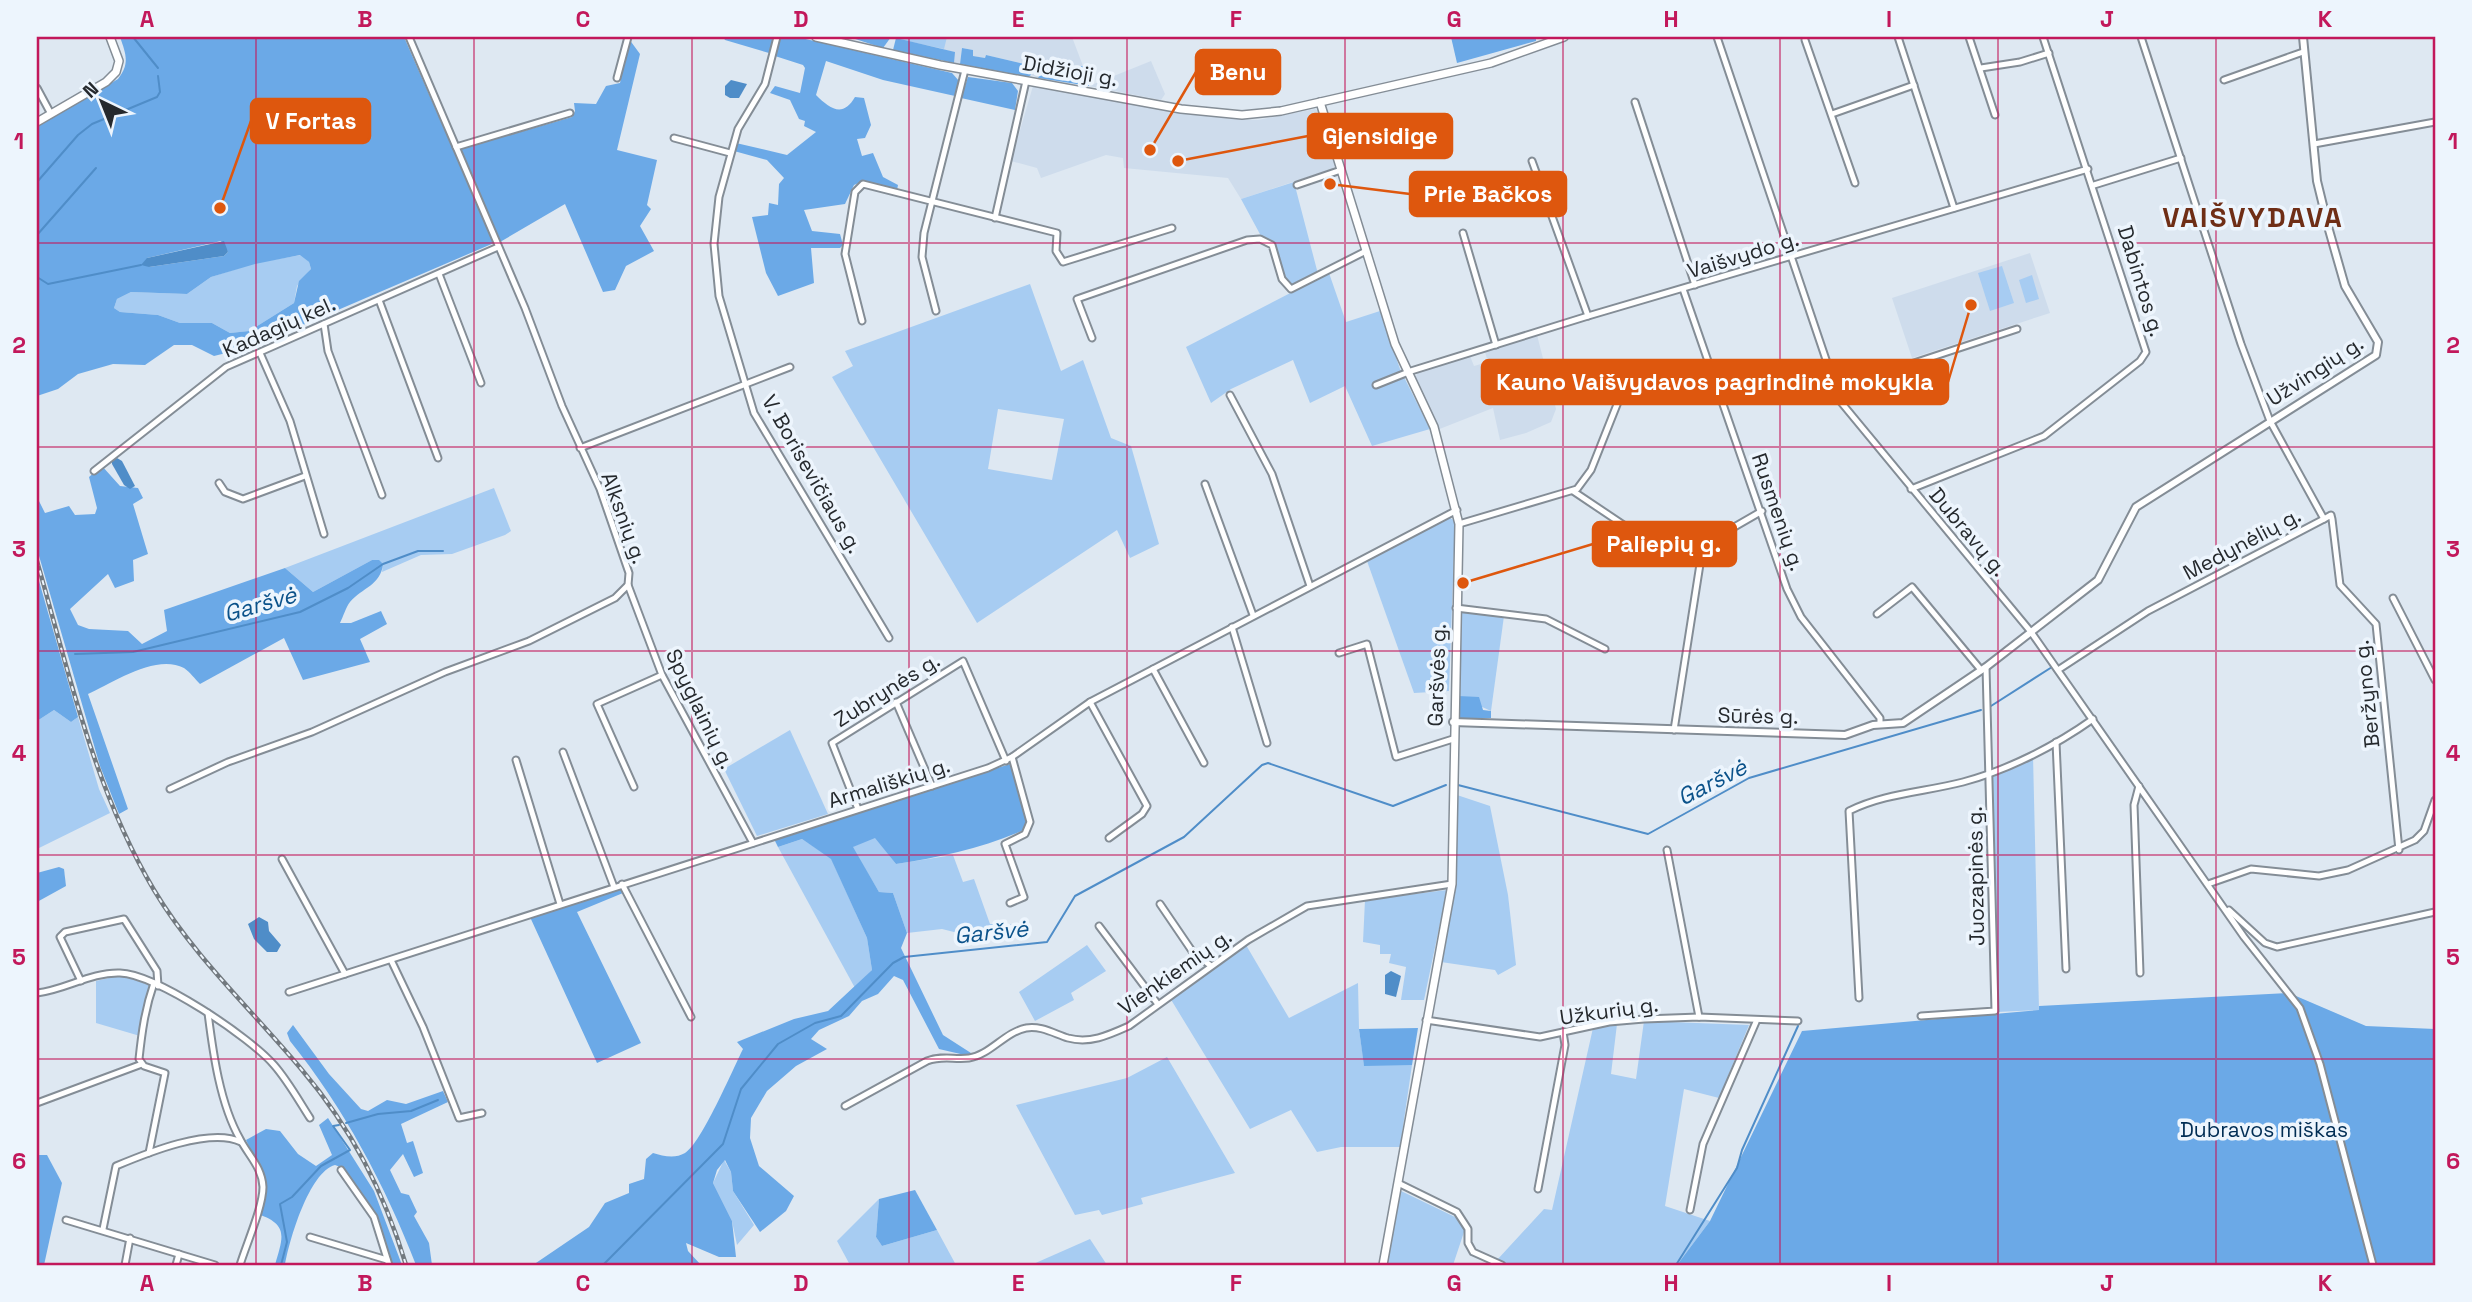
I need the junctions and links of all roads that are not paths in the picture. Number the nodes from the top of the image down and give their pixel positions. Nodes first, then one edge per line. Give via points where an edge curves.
1 (110, 37) edge
2 (410, 37) edge
3 (628, 37) edge
4 (777, 37) edge
5 (816, 37) edge
6 (1564, 37) edge
7 (1717, 37) edge
8 (1898, 37) edge
9 (1969, 37) edge
10 (2043, 37) edge
11 (2141, 37) edge
12 (2303, 37) edge
13 (1805, 40) dead end
14 (2303, 52) junction
15 (2049, 53) junction
16 (1981, 68) junction
17 (965, 70) junction
18 (617, 78) dead end
19 (2224, 80) dead end
20 (1026, 81) junction
21 (1914, 85) junction
22 (37, 88) edge
23 (1320, 102) junction
24 (1635, 102) dead end
25 (570, 113) dead end
26 (51, 114) junction
27 (1832, 114) junction
28 (1995, 116) dead end
29 (37, 122) edge
30 (2435, 122) edge
31 (674, 138) dead end
32 (2314, 144) junction
33 (456, 147) junction
34 (730, 153) junction
35 (2181, 158) junction
36 (1532, 161) dead end
37 (2088, 169) junction
38 (1341, 170) junction
39 (1855, 183) dead end
40 (1297, 184) dead end
41 (2094, 185) junction
42 (930, 201) junction
43 (1954, 208) junction
44 (995, 218) junction
45 (1172, 228) dead end
46 (1462, 233) dead end
47 (498, 247) junction
48 (1366, 251) junction
49 (1792, 257) junction
50 (439, 274) junction
51 (1695, 285) junction
52 (1683, 289) junction
53 (379, 300) junction
54 (936, 311) dead end
55 (1588, 316) junction
56 (862, 321) dead end
57 (324, 324) junction
58 (2017, 329) dead end
59 (1092, 338) dead end
60 (1496, 345) junction
61 (260, 353) junction
62 (790, 367) dead end
63 (1407, 372) junction
64 (481, 383) dead end
65 (746, 384) junction
66 (1376, 385) dead end
67 (1835, 389) junction
68 (1230, 395) dead end
69 (1618, 402) dead end
70 (2270, 421) junction
71 (580, 448) junction
72 (438, 458) dead end
73 (94, 471) dead end
74 (305, 476) junction
75 (219, 483) dead end
76 (1205, 484) dead end
77 (1911, 489) junction
78 (1573, 491) junction
79 (382, 495) dead end
80 (1457, 510) junction
81 (1762, 511) junction
82 (2324, 519) junction
83 (1459, 524) junction
84 (324, 534) dead end
85 (1703, 545) junction
86 (628, 585) junction
87 (1310, 586) junction
88 (2393, 598) dead end
89 (1457, 608) junction
90 (1877, 614) dead end
91 (1253, 615) junction
92 (1232, 627) junction
93 (2031, 632) junction
94 (889, 638) dead end
95 (1605, 649) dead end
96 (1339, 653) dead end
97 (1984, 668) junction
98 (1153, 669) junction
99 (2058, 670) junction
100 (662, 674) junction
101 (2435, 680) edge
102 (896, 702) junction
103 (1090, 702) junction
104 (2093, 719) junction
105 (1453, 722) junction
106 (1880, 724) junction
107 (1674, 730) junction
108 (1453, 739) junction
109 (2056, 742) junction
110 (1267, 743) dead end
111 (563, 752) dead end
112 (1012, 757) junction
113 (516, 760) dead end
114 (1006, 761) junction
115 (1204, 763) dead end
116 (1990, 773) junction
117 (932, 786) junction
118 (2140, 786) junction
119 (634, 787) dead end
120 (170, 789) dead end
121 (2435, 800) edge
122 (858, 809) junction
123 (1109, 838) dead end
124 (753, 843) junction
125 (1668, 850) dead end
126 (2399, 850) junction
127 (282, 859) dead end
128 (622, 884) junction
129 (1452, 884) junction
130 (2208, 884) junction
131 (614, 887) junction
132 (1010, 903) dead end
133 (560, 904) junction
134 (1160, 904) dead end
135 (2224, 906) junction
136 (2435, 912) edge
137 (1098, 926) dead end
138 (391, 960) junction
139 (1211, 966) junction
140 (2066, 968) dead end
141 (2140, 973) dead end
142 (345, 974) junction
143 (81, 981) junction
144 (156, 984) junction
145 (289, 992) dead end
146 (37, 993) edge
147 (1859, 998) dead end
148 (1157, 1003) junction
149 (208, 1013) junction
150 (1921, 1016) dead end
151 (691, 1017) dead end
152 (1699, 1017) junction
153 (1426, 1020) junction
154 (1798, 1021) dead end
155 (1756, 1022) junction
156 (1563, 1032) junction
157 (142, 1064) junction
158 (37, 1102) edge
159 (845, 1106) dead end
160 (482, 1113) dead end
161 (310, 1118) dead end
162 (241, 1142) junction
163 (149, 1153) junction
164 (341, 1170) dead end
165 (1398, 1183) junction
166 (1538, 1189) dead end
167 (1690, 1210) dead end
168 (66, 1220) dead end
169 (103, 1229) junction
170 (310, 1237) dead end
171 (130, 1238) junction
172 (179, 1254) junction
173 (388, 1263) edge
174 (125, 1265) edge
175 (176, 1265) edge
176 (215, 1265) edge
177 (240, 1265) edge
178 (1383, 1265) edge
179 (1503, 1265) edge
180 (2373, 1265) edge

1 - 26 main road via 119,66 106,82
2 - 33 street, Alksnių g.
3 - 18 street
4 - 34 street, V. Borisevičiaus g. via 765,84 738,129
5 - 17 main road, Didžioji g.
6 - 23 main road, Didžioji g. via 1491,63
7 - 49 street, Dubravų g.
8 - 21 street
9 - 16 street
10 - 15 street, Dabintos g.
11 - 35 street, Medynėlių g.
12 - 14 street, Užvingių g.
13 - 27 street
14 - 19 street
14 - 32 street, Užvingių g.
15 - 16 street
15 - 37 street, Dabintos g.
16 - 28 street
17 - 20 main road, Didžioji g.
17 - 42 street
20 - 23 main road, Didžioji g. via 1225,114 1273,113
20 - 44 street
21 - 27 street
21 - 43 street
22 - 26 street
23 - 38 main road, Garšvės g.
24 - 51 street
25 - 33 street
26 - 29 main road
27 - 39 street
30 - 32 street
31 - 34 street
32 - 70 street, Užvingių g. via 2317,181 2335,256 2352,301 2379,350
33 - 47 street, Alksnių g.
34 - 65 street, V. Borisevičiaus g. via 717,208 714,255 726,326
35 - 41 street
35 - 70 street, Medynėlių g.
36 - 55 street
37 - 41 street, Dabintos g.
37 - 43 street, Vaišvydo g.
38 - 40 street
38 - 48 main road, Garšvės g.
41 - 77 street, Dabintos g. via 2146,346 2145,357 2044,436
42 - 44 street
42 - 54 street via 922,257
42 - 56 street via 863,184 855,192 845,254
43 - 49 street, Vaišvydo g.
44 - 45 street via 1057,233 1056,251 1063,262
46 - 60 street
47 - 50 street, Kadagių kel.
47 - 71 street, Alksnių g.
48 - 59 street via 1291,289 1282,279 1272,245 1260,239 1247,240 1077,299
48 - 63 main road, Garšvės g.
49 - 51 street, Vaišvydo g.
49 - 67 street, Dubravų g.
50 - 53 street, Kadagių kel.
50 - 64 street
51 - 52 street, Vaišvydo g.
52 - 55 street, Vaišvydo g.
52 - 81 street, Rusmenių g.
53 - 57 street, Kadagių kel.
53 - 72 street
55 - 60 street, Vaišvydo g.
57 - 61 street, Kadagių kel.
57 - 79 street via 328,351
58 - 67 street
60 - 63 street, Vaišvydo g.
61 - 73 street, Kadagių kel. via 216,373
61 - 74 street via 290,421
62 - 65 street
63 - 66 street, Vaišvydo g.
63 - 80 main road, Garšvės g. via 1434,427
65 - 71 street
65 - 94 street, V. Borisevičiaus g. via 754,412
67 - 77 street, Dubravų g. via 1847,411
68 - 87 street via 1272,474
69 - 78 street via 1591,470
70 - 82 street, Medynėlių g.
70 - 93 street, Užvingių g. via 2136,507 2098,580
71 - 86 street, Alksnių g. via 616,531
74 - 75 street via 243,499 225,492
74 - 84 street
76 - 91 street
77 - 93 street, Dubravų g.
78 - 83 street
78 - 85 street via 1658,547
80 - 83 main road, Garšvės g.
80 - 87 street, Armališkių g.
81 - 85 street
81 - 106 street, Rusmenių g. via 1801,617 1880,718
82 - 99 street, Medynėlių g. via 2148,611
82 - 126 street, Beržyno g. via 2330,515 2332,519 2340,585 2376,624
83 - 89 main road, Garšvės g.
85 - 107 street
86 - 100 street, Spyglainių g.
86 - 120 street, Alksnių g. via 615,598 529,641
87 - 91 street, Armališkių g.
88 - 101 street
89 - 95 street via 1546,619
89 - 105 main road, Garšvės g.
90 - 97 street via 1912,587
91 - 92 street, Armališkių g.
92 - 98 street, Armališkių g.
92 - 110 street
93 - 97 street, Sūrės g.
93 - 99 street, Dubravų g.
96 - 108 street via 1367,643 1396,757
97 - 106 street, Sūrės g. via 1903,723
97 - 116 street, Juozapinės g.
98 - 103 street, Armališkių g.
98 - 115 street
99 - 104 street, Dubravų g.
100 - 119 street via 597,704
100 - 124 street, Spyglainių g.
102 - 114 street, Zubrynės g. via 963,662
102 - 117 street
102 - 122 street, Zubrynės g. via 832,743
103 - 112 street, Armališkių g.
103 - 123 street via 1147,806
104 - 109 street
104 - 118 street, Dubravų g.
105 - 107 street, Sūrės g.
105 - 108 main road, Garšvės g.
106 - 107 street, Sūrės g. via 1845,735
108 - 129 main road, Garšvės g.
109 - 116 street
109 - 140 street
111 - 131 street
112 - 114 street, Armališkių g.
112 - 132 street via 1030,822 1025,835 1005,844 1024,897
113 - 133 street
114 - 117 street, Armališkių g.
116 - 147 street via 1849,811
116 - 150 street, Juozapinės g. via 1995,1011
117 - 122 street, Armališkių g.
118 - 130 street, Dubravų g.
118 - 141 street via 2134,805
121 - 126 street via 2424,831
122 - 124 street, Armališkių g.
124 - 128 street, Armališkių g.
125 - 152 street
126 - 130 street via 2333,875 2251,869
127 - 142 street
128 - 131 street, Armališkių g.
128 - 151 street
129 - 139 street, Vienkiemių g. via 1307,906
129 - 153 main road, Garšvės g.
130 - 135 street, Dubravų g.
131 - 133 street, Armališkių g.
133 - 138 street, Armališkių g.
134 - 139 street via 1192,951
135 - 136 street via 2265,943 2277,947
135 - 180 street, Dubravų g. via 2300,1008 2320,1064
137 - 148 street
138 - 142 street, Armališkių g.
138 - 160 street via 459,1118
139 - 148 street, Vienkiemių g.
142 - 145 street, Armališkių g.
143 - 144 street via 123,973
143 - 144 street via 60,937 124,919 158,971
143 - 146 street
144 - 149 street
144 - 157 street via 144,1011
148 - 159 street, Vienkiemių g. via 1129,1026 1094,1040 1025,1028 974,1057 927,1060
149 - 161 street via 274,1065
149 - 162 street via 214,1058
152 - 155 street, Užkurių g.
152 - 156 street, Užkurių g. via 1609,1022
153 - 156 street, Užkurių g. via 1540,1037
153 - 165 main road, Garšvės g.
154 - 155 street, Užkurių g.
155 - 167 street via 1703,1144
156 - 166 street via 1565,1045
157 - 158 street
157 - 163 street via 165,1073
162 - 163 street via 227,1135 208,1137
162 - 177 street via 254,1157 263,1190
163 - 169 street via 116,1166
164 - 173 street via 374,1217
165 - 178 main road, Garšvės g.
165 - 179 street via 1457,1212 1468,1229 1473,1252
168 - 169 street
169 - 171 street
170 - 173 street
171 - 172 street
171 - 174 street
172 - 175 street
172 - 176 street

